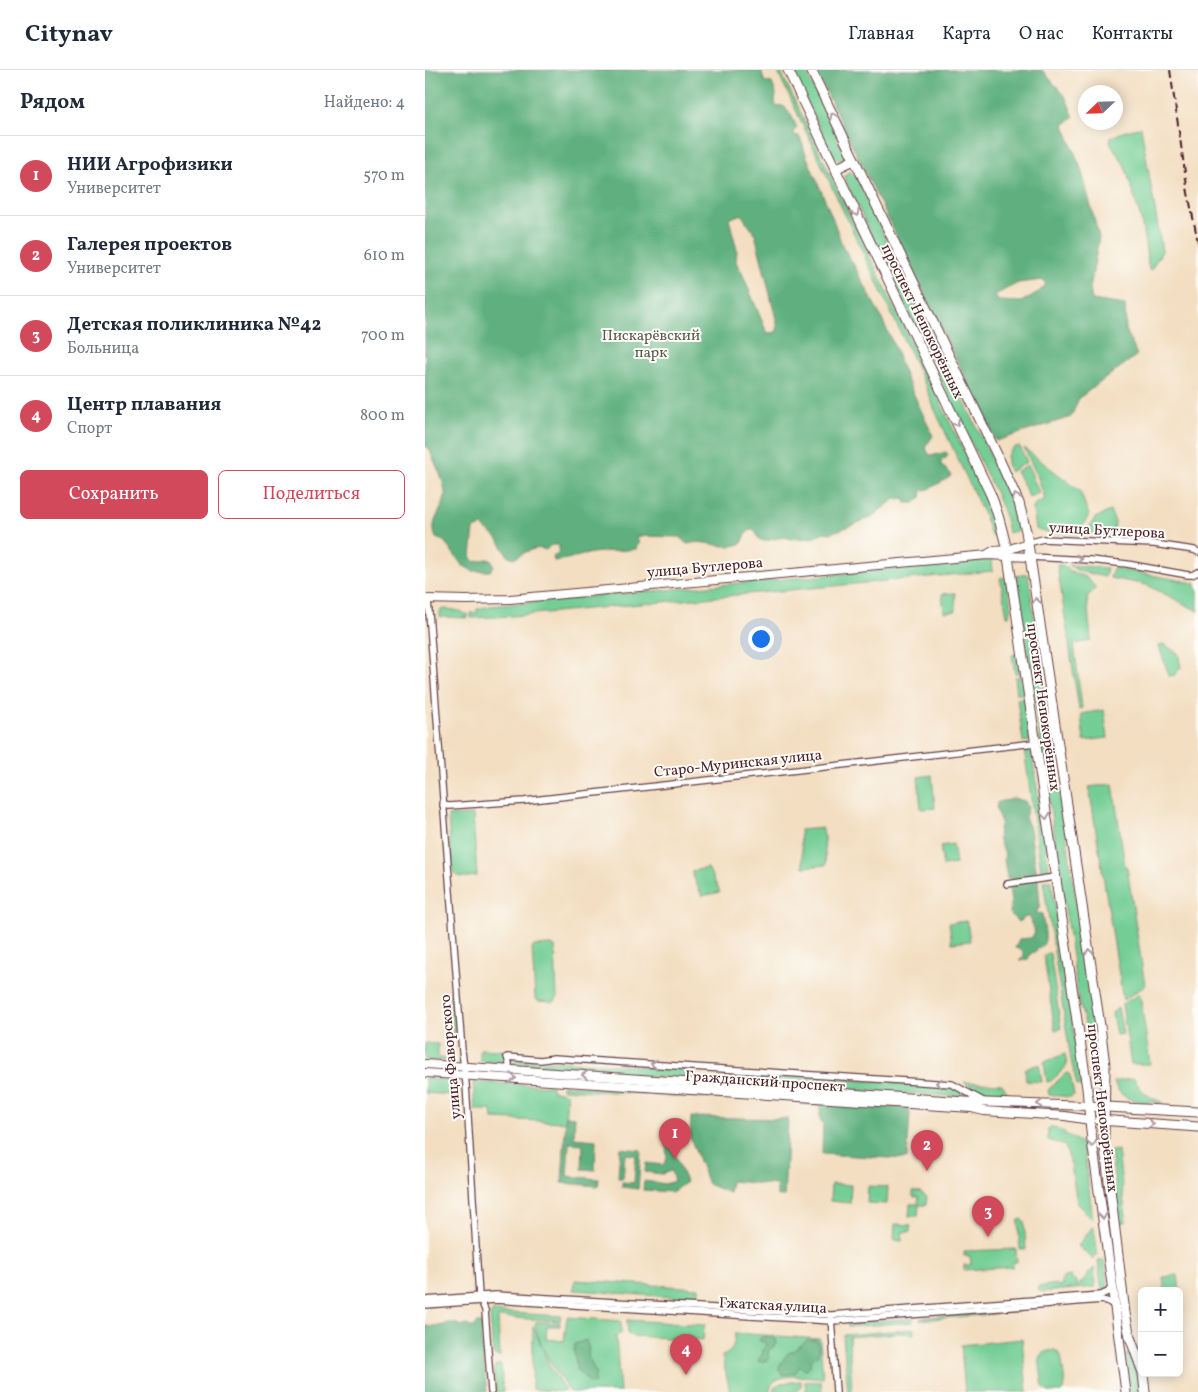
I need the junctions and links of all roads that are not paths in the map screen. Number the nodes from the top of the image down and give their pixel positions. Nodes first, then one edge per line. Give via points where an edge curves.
1 (788, 70) edge
2 (811, 70) edge
3 (854, 160) junction
4 (835, 169) junction
5 (1027, 543) junction
6 (1198, 552) edge
7 (1007, 553) junction
8 (1030, 557) junction
9 (1198, 572) edge
10 (427, 599) edge
11 (1035, 743) junction
12 (443, 805) junction
13 (1055, 877) junction
14 (1007, 884) dead end
15 (425, 1064) edge
16 (509, 1070) junction
17 (464, 1071) junction
18 (425, 1073) edge
19 (983, 1101) junction
20 (1089, 1106) junction
21 (1105, 1106) junction
22 (1198, 1112) edge
23 (1090, 1120) junction
24 (1103, 1120) junction
25 (1198, 1127) edge
26 (1112, 1284) junction
27 (480, 1298) junction
28 (425, 1300) edge
29 (425, 1305) edge
30 (1116, 1309) junction
31 (831, 1318) junction
32 (1138, 1360) edge
33 (1143, 1377) edge
34 (491, 1392) edge
35 (836, 1392) edge
36 (1126, 1392) edge
37 (1145, 1392) edge

1 - 4 main road, проспект Непокорённых
3 -> 2 main road, проспект Непокорённых
3 - 4 main road
5 -> 3 main road, проспект Непокорённых via 1013,488
4 -> 7 main road, проспект Непокорённых via 994,502
5 - 6 street, улица Бутлерова via 1043,539 1154,544
5 - 7 main road, улица Бутлерова
5 - 8 main road, проспект Непокорённых
7 - 8 main road, улица Бутлерова
7 - 10 main road, улица Бутлерова via 510,599
7 - 11 main road, проспект Непокорённых
8 -> 9 street, улица Бутлерова via 1127,564 1188,575
21 -> 8 main road, проспект Непокорённых via 1105,1065 1100,1026
10 - 12 street, улица Фаворского
11 - 12 street, Старо-Муринская улица via 524,801
11 -> 13 main road, проспект Непокорённых
12 - 17 street, улица Фаворского
13 - 14 street
13 - 20 main road, проспект Непокорённых
15 - 17 main road, Гражданский проспект
16 - 17 main road, Гражданский проспект
19 -> 16 main road, Гражданский проспект
19 -> 16 street, Гражданский проспект via 952,1084 554,1058 507,1057
17 - 18 main road, Гражданский проспект
17 -> 23 main road, Гражданский проспект via 972,1108
17 - 27 street, улица Фаворского
20 -> 19 main road, Гражданский проспект
20 - 21 main road, Гражданский проспект
20 - 23 main road, проспект Непокорённых
21 - 22 main road, Гражданский проспект
21 - 24 main road, проспект Непокорённых
23 - 24 main road, Гражданский проспект
23 -> 26 main road, проспект Непокорённых
24 -> 25 main road, Гражданский проспект
24 - 32 main road, проспект Непокорённых via 1125,1313
26 - 30 main road, проспект Непокорённых
26 - 31 street, Гжатская улица via 1108,1292 1101,1295
27 - 28 street, Гжатская улица
27 - 29 street, Гжатская улица
27 - 31 street, Гжатская улица
27 - 34 street, улица Фаворского via 485,1310
30 - 31 street, Гжатская улица via 1102,1300
30 - 36 main road, проспект Непокорённых
31 - 35 street
33 - 37 main road, проспект Непокорённых

